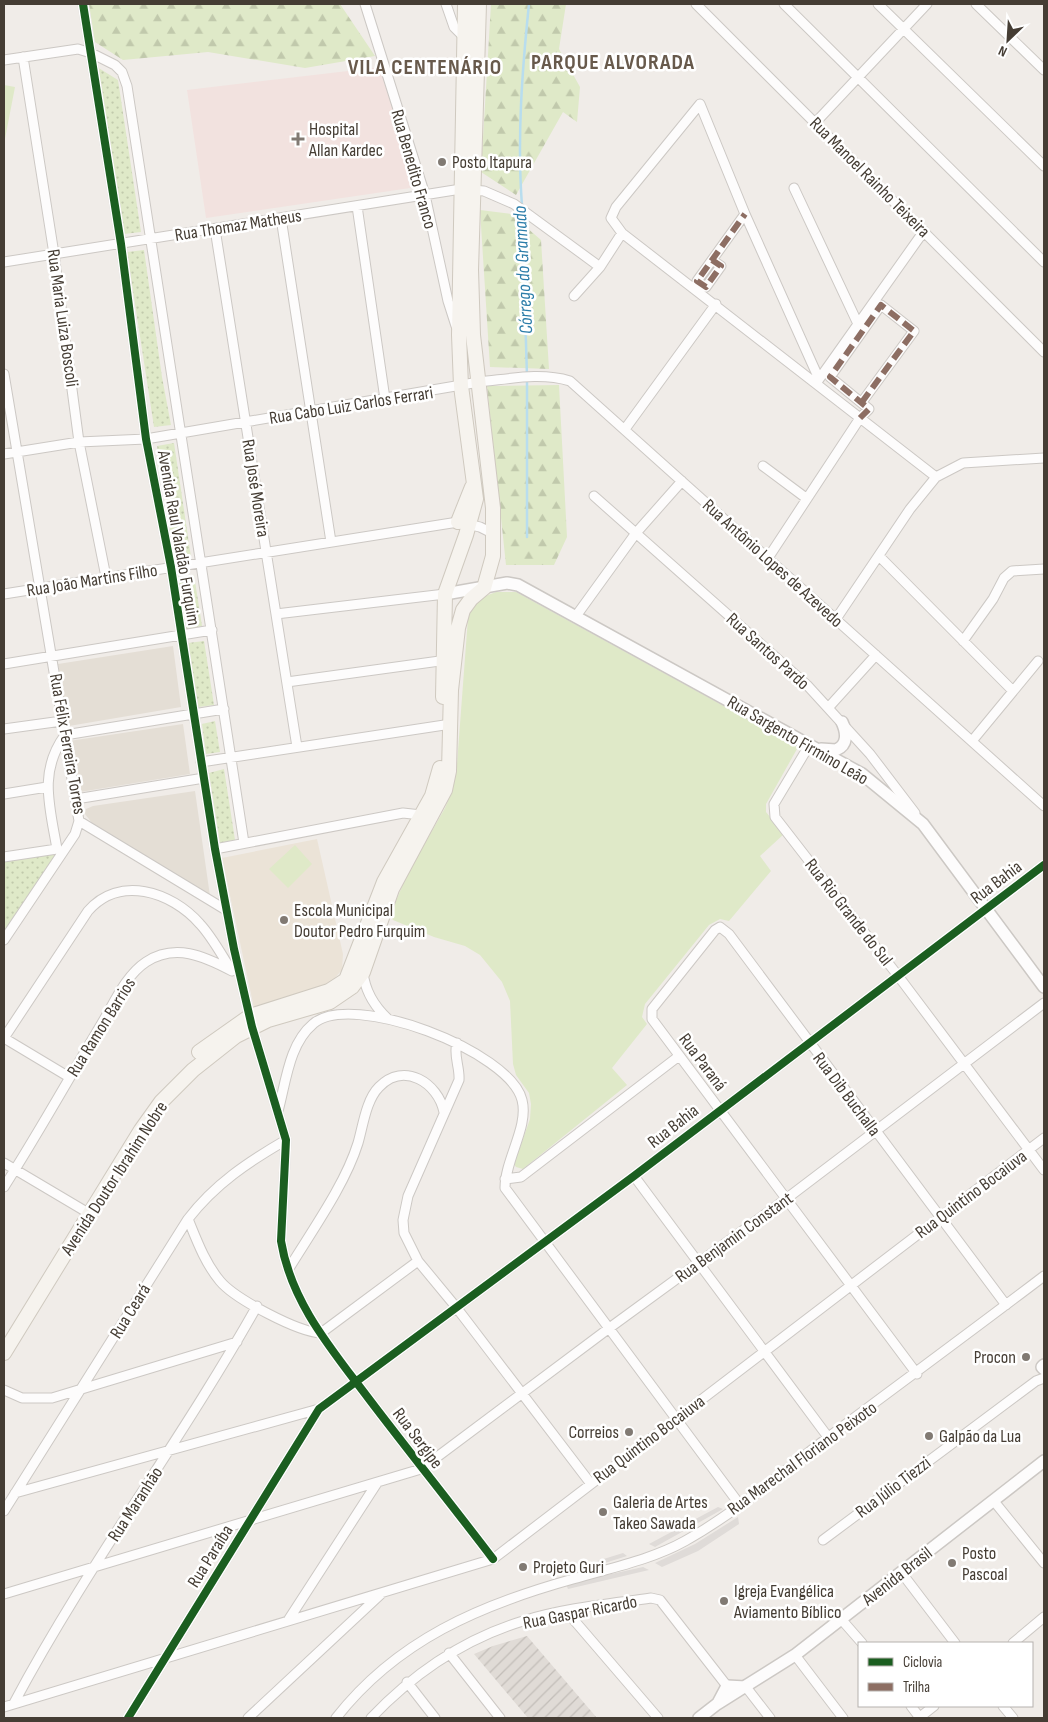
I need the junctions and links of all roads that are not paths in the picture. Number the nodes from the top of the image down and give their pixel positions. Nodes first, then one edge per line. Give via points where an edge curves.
1 (82, 4) edge
2 (365, 4) edge
3 (446, 4) edge
4 (465, 4) edge
5 (478, 4) edge
6 (784, 4) edge
7 (878, 4) edge
8 (927, 4) edge
9 (976, 4) edge
10 (699, 5) edge
11 (903, 29) junction
12 (464, 37) junction
13 (91, 52) junction
14 (23, 58) junction
15 (4, 60) edge
16 (1044, 70) edge
17 (858, 77) junction
18 (815, 123) junction
19 (1044, 166) edge
20 (794, 188) dead end
21 (467, 189) junction
22 (425, 195) junction
23 (357, 206) junction
24 (745, 214) junction
25 (281, 218) junction
26 (215, 229) junction
27 (924, 231) junction
28 (622, 233) junction
29 (151, 239) junction
30 (121, 244) junction
31 (54, 254) junction
32 (712, 260) dead end
33 (4, 262) edge
34 (1044, 262) edge
35 (600, 267) junction
36 (574, 296) dead end
37 (716, 304) junction
38 (858, 324) junction
39 (466, 335) junction
40 (1044, 352) edge
41 (4, 374) edge
42 (818, 381) junction
43 (479, 382) junction
44 (460, 386) junction
45 (385, 400) junction
46 (862, 402) junction
47 (310, 412) junction
48 (860, 418) junction
49 (246, 422) junction
50 (624, 430) junction
51 (182, 432) junction
52 (146, 438) junction
53 (79, 442) junction
54 (17, 452) junction
55 (4, 454) edge
56 (1044, 458) edge
57 (763, 466) dead end
58 (936, 477) junction
59 (682, 481) junction
60 (594, 496) dead end
61 (806, 498) junction
62 (460, 526) junction
63 (492, 533) junction
64 (636, 533) junction
65 (331, 542) junction
66 (266, 552) junction
67 (879, 556) junction
68 (768, 558) junction
69 (201, 562) junction
70 (171, 567) junction
71 (1044, 569) edge
72 (106, 578) junction
73 (40, 588) junction
74 (484, 588) junction
75 (4, 594) edge
76 (445, 594) junction
77 (276, 614) junction
78 (576, 616) junction
79 (836, 619) junction
80 (212, 630) junction
81 (182, 635) junction
82 (963, 641) junction
83 (876, 655) junction
84 (52, 656) junction
85 (449, 660) junction
86 (1038, 661) dead end
87 (4, 664) edge
88 (286, 682) junction
89 (1013, 691) junction
90 (828, 708) junction
91 (224, 709) junction
92 (194, 714) junction
93 (62, 721) junction
94 (842, 722) junction
95 (446, 725) junction
96 (4, 730) edge
97 (65, 735) junction
98 (972, 741) junction
99 (815, 747) junction
100 (297, 748) junction
101 (231, 758) junction
102 (201, 762) junction
103 (204, 778) junction
104 (47, 787) junction
105 (4, 794) edge
106 (76, 799) junction
107 (1044, 806) edge
108 (421, 815) junction
109 (79, 821) junction
110 (923, 824) junction
111 (244, 842) junction
112 (215, 849) junction
113 (60, 851) junction
114 (4, 857) edge
115 (1044, 865) edge
116 (986, 908) junction
117 (226, 910) junction
118 (4, 940) edge
119 (216, 947) junction
120 (186, 952) junction
121 (361, 968) junction
122 (232, 971) junction
123 (899, 977) junction
124 (241, 984) junction
125 (1044, 987) edge
126 (340, 991) junction
127 (1044, 1003) edge
128 (319, 1012) junction
129 (651, 1014) joint
130 (388, 1019) junction
131 (251, 1022) junction
132 (4, 1038) edge
133 (808, 1042) junction
134 (457, 1043) junction
135 (679, 1056) junction
136 (965, 1064) junction
137 (69, 1077) junction
138 (719, 1110) junction
139 (278, 1111) junction
140 (444, 1112) junction
141 (875, 1132) junction
142 (1044, 1138) edge
143 (286, 1140) junction
144 (1029, 1150) junction
145 (4, 1163) edge
146 (15, 1170) junction
147 (1044, 1170) edge
148 (634, 1176) junction
149 (505, 1179) junction
150 (4, 1187) edge
151 (786, 1199) junction
152 (86, 1212) junction
153 (940, 1218) junction
154 (188, 1219) junction
155 (542, 1241) junction
156 (418, 1261) junction
157 (699, 1262) junction
158 (288, 1270) junction
159 (1044, 1276) edge
160 (851, 1285) junction
161 (1006, 1305) junction
162 (257, 1306) junction
163 (456, 1307) junction
164 (608, 1329) junction
165 (321, 1333) junction
166 (4, 1336) edge
167 (237, 1342) junction
168 (765, 1351) junction
169 (4, 1354) edge
170 (1042, 1372) edge
171 (917, 1374) junction
172 (355, 1380) junction
173 (82, 1388) junction
174 (4, 1390) edge
175 (522, 1394) junction
176 (318, 1409) junction
177 (676, 1419) junction
178 (828, 1437) junction
179 (170, 1450) junction
180 (1044, 1461) edge
181 (422, 1468) junction
182 (377, 1483) junction
183 (591, 1484) junction
184 (15, 1493) junction
185 (994, 1500) junction
186 (740, 1505) junction
187 (4, 1511) edge
188 (249, 1522) junction
189 (823, 1540) dead end
190 (493, 1559) junction
191 (1044, 1563) edge
192 (95, 1566) junction
193 (902, 1572) junction
194 (383, 1592) junction
195 (4, 1594) edge
196 (338, 1605) junction
197 (567, 1612) junction
198 (356, 1616) junction
199 (1044, 1617) edge
200 (289, 1619) junction
201 (841, 1619) junction
202 (861, 1642) edge
203 (954, 1642) edge
204 (1014, 1642) edge
205 (449, 1653) junction
206 (794, 1655) junction
207 (164, 1659) junction
208 (407, 1682) junction
209 (727, 1686) junction
210 (746, 1687) junction
211 (14, 1703) junction
212 (717, 1704) junction
213 (4, 1707) edge
214 (912, 1707) edge
215 (933, 1707) edge
216 (1004, 1707) edge
217 (252, 1717) edge
218 (128, 1718) edge
219 (336, 1718) edge
220 (371, 1718) edge
221 (435, 1718) edge
222 (500, 1718) edge
223 (658, 1718) edge
224 (699, 1718) edge
225 (770, 1718) edge
226 (843, 1718) edge
227 (920, 1718) edge
228 (1014, 1718) edge

1 - 13 street
2 - 22 street, Rua Benedito Franco
3 - 12 street via 454,27
4 - 12 main road
5 - 21 main road
6 - 17 street
7 - 11 street
8 - 11 street
9 - 16 street
10 - 18 street, Rua Manoel Rainho Teixeira
11 - 17 street
11 - 19 street
12 - 21 main road
13 - 14 street via 78,49
13 - 29 street, Avenida Raul Valadão Furquim via 115,65 122,72 127,86
13 - 30 street, Avenida Raul Valadão Furquim
14 - 15 street
14 - 31 street, Rua Maria Luiza Boscoli
17 - 18 street
17 - 34 street
18 - 27 street, Rua Manoel Rainho Teixeira
20 - 38 street
21 - 22 street, Rua Thomaz Matheus
21 - 35 street via 484,191 514,204
21 - 39 main road
22 - 23 street, Rua Thomaz Matheus
22 - 39 street, Rua Benedito Franco via 448,301
23 - 25 street, Rua Thomaz Matheus
23 - 45 street
24 - 28 street via 700,104 616,207 611,218
24 - 32 street
24 - 42 street
25 - 26 street, Rua Thomaz Matheus
25 - 47 street
26 - 29 street, Rua Thomaz Matheus
26 - 49 street, Rua José Moreira
27 - 38 street
27 - 40 street, Rua Manoel Rainho Teixeira
28 - 35 street
28 - 37 street
29 - 30 street, Rua Thomaz Matheus
29 - 51 street, Avenida Raul Valadão Furquim
30 - 31 street, Rua Thomaz Matheus
30 - 52 street, Avenida Raul Valadão Furquim
31 - 33 street, Rua Thomaz Matheus
31 - 53 street, Rua Maria Luiza Boscoli
35 - 36 street
37 - 42 street
37 - 50 street
38 - 42 street
39 - 43 main road
39 - 44 main road
41 - 54 street, Rua Félix Ferreira Torres
42 - 48 street
43 - 44 street, Rua Cabo Luiz Carlos Ferrari
43 - 50 street, Rua Antônio Lopes de Azevedo via 555,376 570,381
43 - 63 main road via 494,508
44 - 45 street, Rua Cabo Luiz Carlos Ferrari
44 - 62 main road via 476,499
45 - 47 street, Rua Cabo Luiz Carlos Ferrari
46 - 46 street via 830,378 881,304 914,331
46 - 48 street via 869,408
47 - 49 street, Rua Cabo Luiz Carlos Ferrari
47 - 65 street
48 - 58 street
48 - 61 street
49 - 51 street, Rua Cabo Luiz Carlos Ferrari
49 - 66 street, Rua José Moreira
50 - 59 street, Rua Antônio Lopes de Azevedo
51 - 52 street, Rua Cabo Luiz Carlos Ferrari
51 - 69 street, Avenida Raul Valadão Furquim
52 - 53 street, Rua Cabo Luiz Carlos Ferrari
52 - 70 street, Avenida Raul Valadão Furquim
53 - 54 street, Rua Cabo Luiz Carlos Ferrari
53 - 72 street, Rua Maria Luiza Boscoli
54 - 55 street, Rua Cabo Luiz Carlos Ferrari
54 - 73 street, Rua Félix Ferreira Torres
56 - 58 street via 963,463
57 - 61 street
58 - 67 street
59 - 64 street
59 - 68 street, Rua Antônio Lopes de Azevedo
60 - 64 street, Rua Santos Pardo
61 - 68 street
62 - 63 street
62 - 65 street, Rua João Martins Filho
62 - 76 main road
63 - 74 main road via 493,556
64 - 78 street
64 - 90 street, Rua Santos Pardo
65 - 66 street, Rua João Martins Filho
66 - 69 street, Rua João Martins Filho
66 - 77 street, Rua José Moreira
67 - 79 street
67 - 82 street
68 - 79 street, Rua Antônio Lopes de Azevedo
69 - 70 street, Rua João Martins Filho
69 - 80 street, Avenida Raul Valadão Furquim
70 - 72 street, Rua João Martins Filho
70 - 81 street, Avenida Raul Valadão Furquim
71 - 82 street via 1012,571 1004,578
72 - 73 street, Rua João Martins Filho
73 - 75 street, Rua João Martins Filho
73 - 84 street, Rua Félix Ferreira Torres
74 - 76 street, Rua Sargento Firmino Leão
74 - 78 street, Rua Sargento Firmino Leão via 507,583 518,585
74 - 85 main road via 463,610
76 - 77 street
76 - 85 main road
77 - 88 street, Rua José Moreira
78 - 99 street, Rua Sargento Firmino Leão
79 - 83 street, Rua Antônio Lopes de Azevedo
80 - 81 street
80 - 91 street, Avenida Raul Valadão Furquim
81 - 84 street
81 - 92 street, Avenida Raul Valadão Furquim
82 - 89 street
83 - 90 street
83 - 98 street, Rua Antônio Lopes de Azevedo
84 - 87 street
84 - 93 street, Rua Félix Ferreira Torres
85 - 88 street
85 - 95 main road
86 - 89 street
88 - 100 street, Rua José Moreira
89 - 98 street
90 - 94 street, Rua Santos Pardo
91 - 92 street
91 - 101 street, Avenida Raul Valadão Furquim
92 - 97 street
92 - 102 street, Avenida Raul Valadão Furquim
93 - 96 street
93 - 97 street, Rua Félix Ferreira Torres
94 - 99 street via 846,734 840,748 830,751
94 - 110 street, Rua Santos Pardo
95 - 100 street
95 - 108 main road via 438,782
95 - 121 main road via 449,771 445,790 392,889
97 - 104 street via 56,746
97 - 106 street, Rua Félix Ferreira Torres
98 - 107 street, Rua Antônio Lopes de Azevedo
99 - 110 street, Rua Sargento Firmino Leão via 862,774
99 - 123 street, Rua Rio Grande do Sul via 774,804 775,817
100 - 101 street
101 - 102 street
101 - 111 street, Avenida Raul Valadão Furquim
102 - 103 street, Avenida Raul Valadão Furquim
103 - 106 street
103 - 112 street, Avenida Raul Valadão Furquim
104 - 105 street
104 - 113 street
106 - 109 street, Rua Félix Ferreira Torres
108 - 111 street via 403,813
108 - 121 main road via 384,882
109 - 113 street via 75,834
109 - 117 street, Rua Félix Ferreira Torres
110 - 116 street, Rua Sargento Firmino Leão
111 - 112 street
112 - 117 street, Avenida Raul Valadão Furquim
113 - 114 street
113 - 118 street
115 - 116 street, Rua Bahia
116 - 123 street, Rua Bahia
116 - 125 street, Rua Sargento Firmino Leão
117 - 124 street, Avenida Raul Valadão Furquim
119 - 120 street via 204,952
119 - 122 street
119 - 132 street via 199,922 176,905 143,891 118,891 107,895 88,911
120 - 122 street, Rua Ramon Barrios via 210,959
120 - 137 street, Rua Ramon Barrios via 164,954 139,967
121 - 126 main road via 352,987
121 - 130 street via 372,1000
122 - 124 street, Rua Ramon Barrios
123 - 133 street, Rua Bahia
123 - 136 street, Rua Rio Grande do Sul
124 - 131 street, Avenida Raul Valadão Furquim
126 - 128 main road
126 - 131 main road via 329,991
127 - 136 street, Rua Benjamin Constant
128 - 130 street
128 - 131 main road
128 - 139 street via 297,1044
129 - 133 street, Rua Dib Buchalla via 720,927 729,934
129 - 135 street, Rua Paraná
130 - 134 street via 428,1030
131 - 139 street, Avenida Raul Valadão Furquim
131 - 152 main road, Avenida Doutor Ibrahim Nobre via 215,1038 155,1095
132 - 137 street
133 - 138 street, Rua Bahia
133 - 141 street, Rua Dib Buchalla
134 - 140 street via 459,1080
134 - 149 street via 504,1074 513,1082 522,1099 524,1117
135 - 138 street, Rua Paraná
135 - 149 street via 521,1177
136 - 141 street, Rua Benjamin Constant
136 - 144 street, Rua Rio Grande do Sul
137 - 146 street, Rua Ramon Barrios
138 - 148 street, Rua Bahia
138 - 151 street, Rua Paraná
139 - 143 street, Avenida Raul Valadão Furquim
140 - 156 street via 408,1196 403,1220 404,1233
140 - 158 street via 435,1090 420,1079 404,1075 394,1077 378,1088 372,1097 353,1161
141 - 151 street, Rua Benjamin Constant
141 - 153 street, Rua Dib Buchalla
142 - 144 street, Rua Quintino Bocaiuva
143 - 154 street, Rua Ceará via 225,1179
143 - 158 street, Rua Sergipe via 281,1241
144 - 147 street, Rua Rio Grande do Sul
144 - 153 street, Rua Quintino Bocaiuva
145 - 146 street
146 - 150 street, Rua Ramon Barrios
146 - 152 street
148 - 155 street, Rua Bahia
148 - 157 street
149 - 155 street via 505,1188
151 - 157 street, Rua Benjamin Constant
151 - 160 street, Rua Paraná
152 - 166 main road, Avenida Doutor Ibrahim Nobre
152 - 169 main road, Avenida Doutor Ibrahim Nobre
153 - 160 street, Rua Quintino Bocaiuva
153 - 161 street, Rua Dib Buchalla
154 - 162 street via 202,1253 221,1283
154 - 173 street, Rua Ceará
155 - 163 street, Rua Bahia
155 - 164 street
156 - 163 street
156 - 165 street
157 - 164 street, Rua Benjamin Constant
157 - 168 street
158 - 165 street, Rua Sergipe via 296,1292
159 - 161 street, Rua Marechal Floriano Peixoto
160 - 168 street, Rua Quintino Bocaiuva
160 - 171 street, Rua Paraná
161 - 171 street, Rua Marechal Floriano Peixoto
162 - 165 street via 294,1326
162 - 167 street, Rua Maranhão
163 - 172 street, Rua Bahia
163 - 175 street
164 - 175 street, Rua Benjamin Constant
164 - 177 street
165 - 172 street, Rua Sergipe
167 - 173 street
167 - 179 street, Rua Maranhão
168 - 177 street, Rua Quintino Bocaiuva
168 - 178 street
170 - 189 street, Rua Júlio Tiezzi
171 - 178 street, Rua Marechal Floriano Peixoto
172 - 176 street, Rua Bahia
172 - 181 street, Rua Sergipe
173 - 174 street via 52,1398 22,1398
173 - 184 street, Rua Ceará
175 - 181 street, Rua Benjamin Constant
175 - 183 street
176 - 179 street
176 - 188 street, Rua Paraíba
177 - 183 street, Rua Quintino Bocaiuva
177 - 186 street
178 - 186 street, Rua Marechal Floriano Peixoto
179 - 184 street
179 - 192 street, Rua Maranhão
180 - 185 street, Avenida Brasil
181 - 182 street, Rua Benjamin Constant
181 - 190 street, Rua Sergipe
182 - 188 street, Rua Benjamin Constant
182 - 200 street
183 - 190 street, Rua Quintino Bocaiuva
184 - 187 street, Rua Ceará
185 - 191 street
185 - 193 street, Avenida Brasil
186 - 219 street, Rua Marechal Floriano Peixoto via 684,1542 649,1557 512,1598 446,1626 397,1658
188 - 192 street, Rua Benjamin Constant
188 - 207 street, Rua Paraíba
190 - 194 street, Rua Quintino Bocaiuva
192 - 195 street, Rua Benjamin Constant
192 - 211 street, Rua Maranhão
193 - 201 street, Avenida Brasil
193 - 203 street
194 - 196 street
194 - 198 street, Rua Quintino Bocaiuva
196 - 198 street via 348,1608
196 - 200 street
197 - 205 street, Rua Gaspar Ricardo via 524,1620
197 - 209 street, Rua Gaspar Ricardo via 651,1598 660,1600
197 - 223 street
198 - 217 street, Rua Quintino Bocaiuva
199 - 204 street
200 - 207 street
201 - 202 street
201 - 206 street, Avenida Brasil
205 - 208 street, Rua Gaspar Ricardo
205 - 222 street
206 - 210 street, Avenida Brasil
206 - 226 street
207 - 211 street
207 - 218 street, Rua Paraíba
208 - 220 street, Rua Gaspar Ricardo
208 - 221 street
209 - 210 street
209 - 212 street
210 - 212 street, Avenida Brasil
210 - 225 street
211 - 213 street
212 - 224 street, Avenida Brasil
214 - 227 street
215 - 227 street
216 - 228 street

